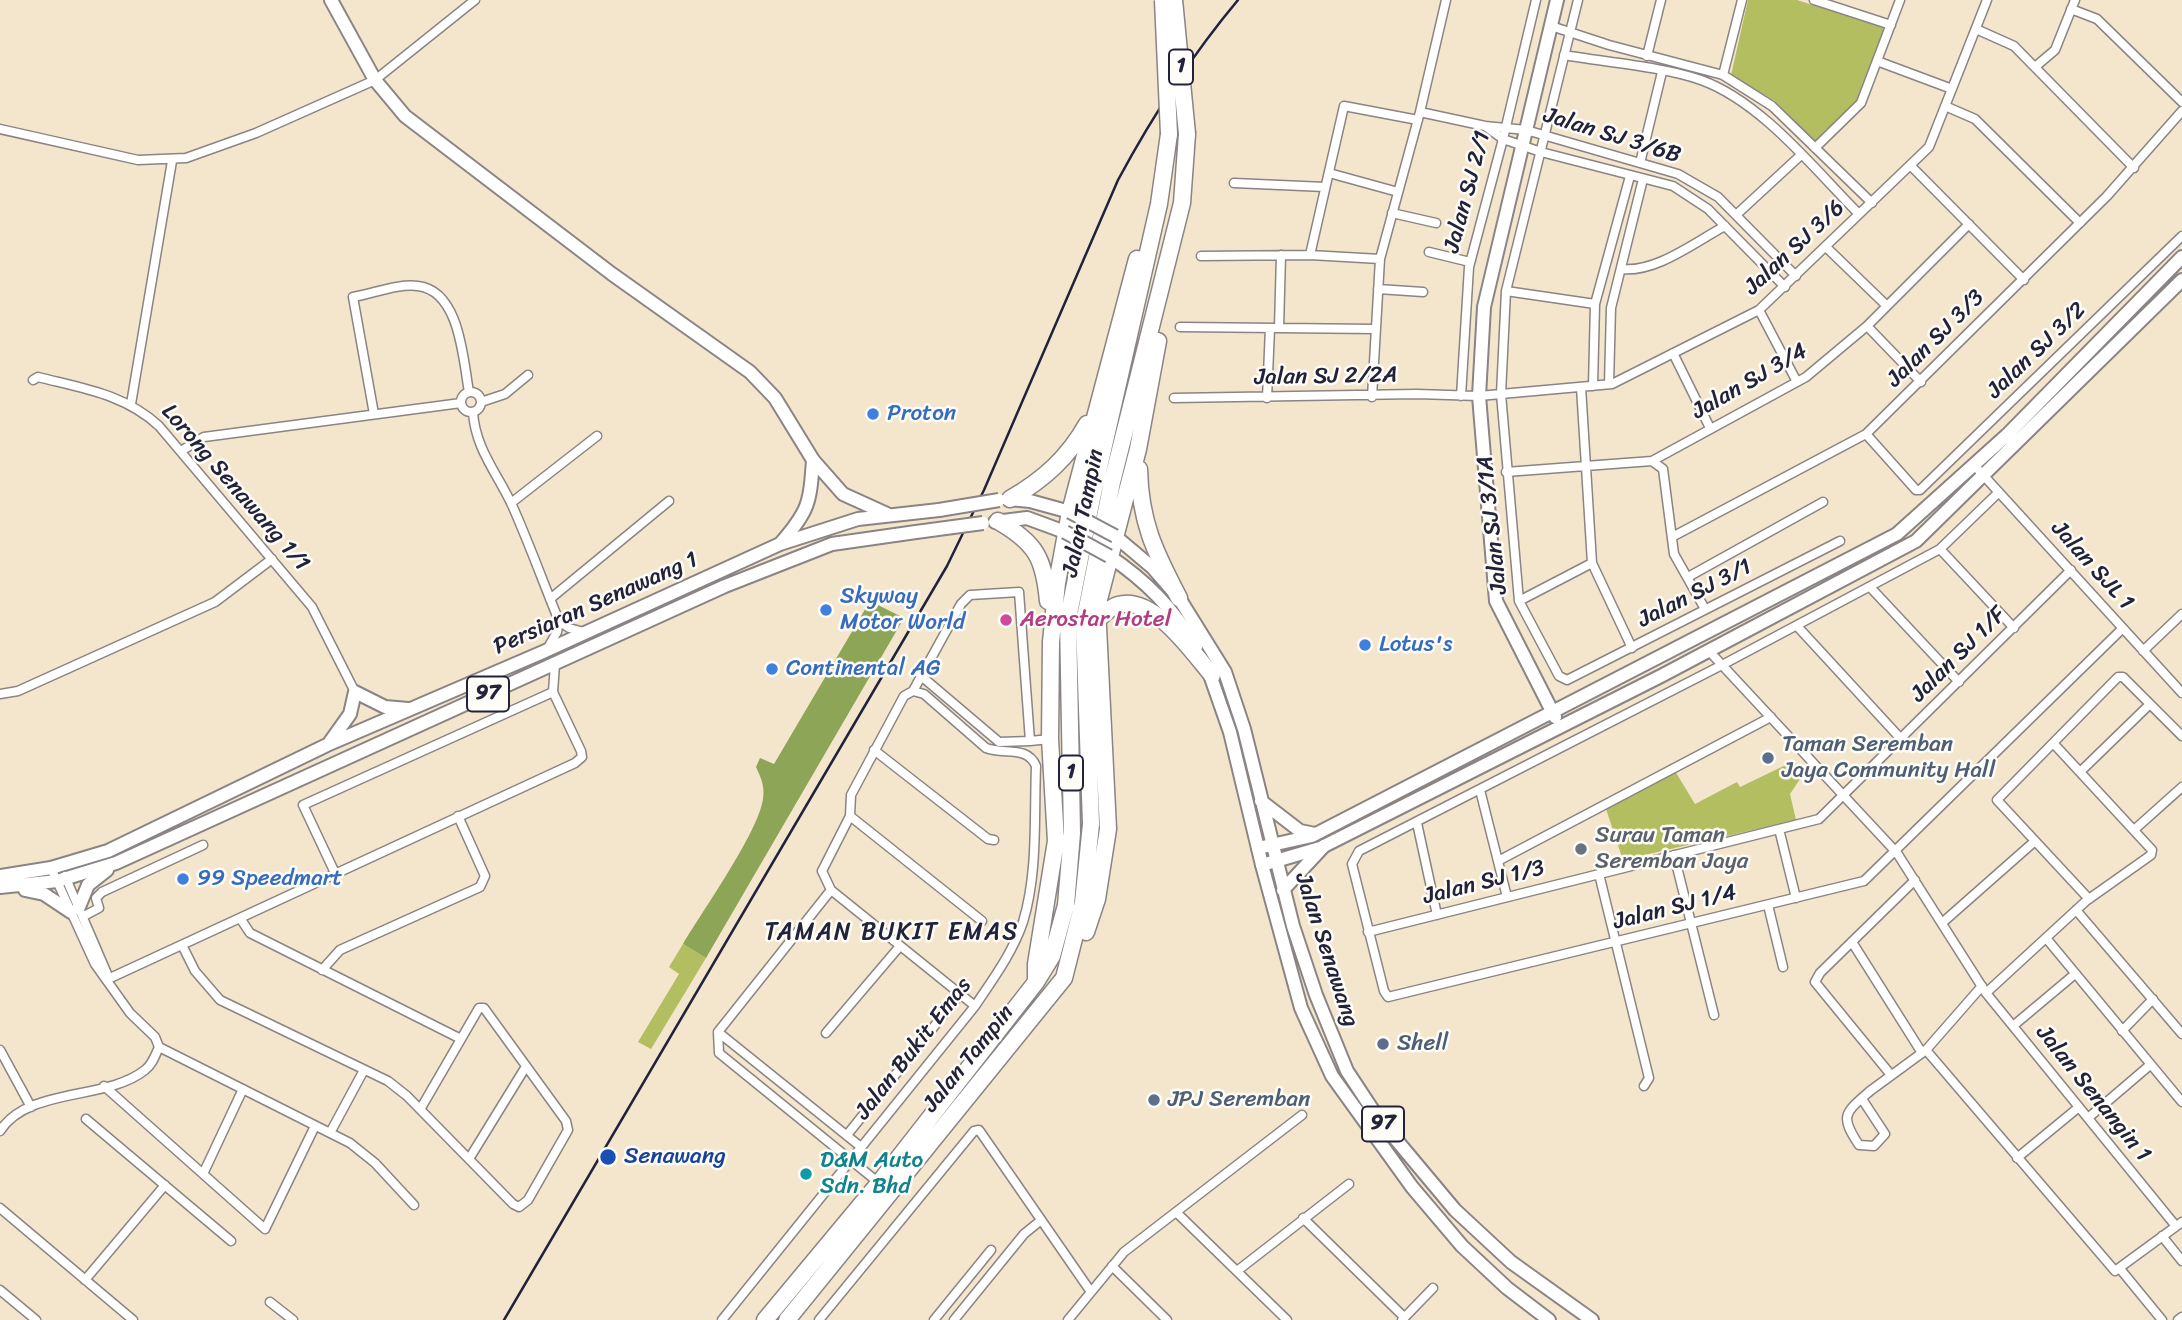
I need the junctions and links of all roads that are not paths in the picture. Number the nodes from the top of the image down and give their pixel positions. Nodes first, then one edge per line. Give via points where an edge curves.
1 (331, 0) edge
2 (475, 0) edge
3 (1163, 0) edge
4 (1174, 0) edge
5 (1447, 0) edge
6 (1535, 0) edge
7 (1558, 0) edge
8 (1578, 0) edge
9 (1661, 0) edge
10 (1742, 0) edge
11 (1814, 0) edge
12 (1900, 0) edge
13 (1987, 0) edge
14 (2075, 0) edge
15 (2071, 9) junction
16 (1891, 25) junction
17 (1551, 26) junction
18 (1976, 29) junction
19 (1570, 32) junction
20 (1564, 55) junction
21 (1647, 56) junction
22 (1877, 61) junction
23 (2035, 66) junction
24 (1662, 72) junction
25 (1724, 75) junction
26 (375, 80) junction
27 (1952, 89) junction
28 (2182, 102) edge
29 (1945, 106) junction
30 (2182, 111) edge
31 (1419, 116) junction
32 (1485, 125) junction
33 (1506, 126) junction
34 (0, 129) edge
35 (1526, 130) junction
36 (1545, 135) junction
37 (1503, 139) junction
38 (1169, 141) junction
39 (1522, 145) junction
40 (1815, 148) junction
41 (1541, 152) junction
42 (1801, 155) junction
43 (172, 161) junction
44 (1640, 163) junction
45 (1910, 165) junction
46 (2134, 168) junction
47 (1329, 173) junction
48 (1630, 176) junction
49 (1643, 179) junction
50 (1234, 183) dead end
51 (1325, 187) junction
52 (1398, 192) junction
53 (1182, 203) junction
54 (1872, 203) junction
55 (1392, 213) junction
56 (1859, 214) junction
57 (1736, 215) junction
58 (1436, 223) dead end
59 (2080, 223) junction
60 (1969, 224) junction
61 (1725, 226) junction
62 (2182, 236) edge
63 (1826, 247) junction
64 (1429, 252) dead end
65 (1281, 255) junction
66 (1310, 255) junction
67 (1201, 256) dead end
68 (2182, 257) edge
69 (1380, 259) junction
70 (1470, 262) junction
71 (1621, 269) junction
72 (1796, 276) junction
73 (2024, 280) junction
74 (2182, 281) edge
75 (1785, 287) junction
76 (1378, 289) junction
77 (1506, 291) junction
78 (1423, 292) dead end
79 (1595, 304) junction
80 (1887, 306) junction
81 (1759, 310) junction
82 (1867, 326) junction
83 (1180, 327) dead end
84 (1275, 328) junction
85 (1376, 329) junction
86 (1673, 353) junction
87 (528, 375) dead end
88 (33, 380) dead end
89 (1797, 382) junction
90 (1921, 382) junction
91 (1609, 384) junction
92 (1593, 386) junction
93 (1581, 387) junction
94 (469, 392) junction
95 (1501, 394) junction
96 (1461, 396) junction
97 (1479, 396) junction
98 (1372, 397) junction
99 (1174, 398) dead end
100 (1267, 398) junction
101 (1099, 401) junction
102 (481, 402) junction
103 (461, 403) junction
104 (131, 404) junction
105 (473, 412) junction
106 (374, 414) junction
107 (1710, 428) junction
108 (1866, 434) junction
109 (597, 436) dead end
110 (1138, 449) junction
111 (181, 451) junction
112 (813, 460) junction
113 (1652, 461) junction
114 (1974, 465) junction
115 (1587, 467) junction
116 (1506, 472) junction
117 (1984, 476) junction
118 (1999, 492) junction
119 (1004, 499) junction
120 (669, 501) dead end
121 (1824, 502) dead end
122 (511, 503) junction
123 (1070, 512) junction
124 (890, 516) junction
125 (991, 522) junction
126 (1065, 532) junction
127 (1115, 536) junction
128 (1672, 537) junction
129 (1840, 541) dead end
130 (780, 544) junction
131 (1940, 549) junction
132 (1110, 556) junction
133 (272, 559) junction
134 (1592, 564) junction
135 (2071, 570) junction
136 (1688, 577) junction
137 (1870, 587) junction
138 (550, 598) junction
139 (1179, 598) junction
140 (1519, 601) junction
141 (1705, 610) junction
142 (2182, 614) edge
143 (559, 621) junction
144 (1096, 621) junction
145 (1797, 626) junction
146 (2014, 628) junction
147 (2122, 629) junction
148 (587, 632) junction
149 (1689, 641) junction
150 (1051, 642) junction
151 (1632, 648) junction
152 (1709, 651) junction
153 (2143, 651) junction
154 (543, 652) junction
155 (555, 664) junction
156 (1723, 666) junction
157 (920, 675) junction
158 (1212, 675) junction
159 (1567, 680) joint
160 (1959, 682) junction
161 (913, 691) junction
162 (355, 692) junction
163 (553, 692) junction
164 (2182, 693) edge
165 (0, 694) edge
166 (2149, 705) junction
167 (410, 709) junction
168 (1553, 711) junction
169 (1771, 718) junction
170 (1560, 726) junction
171 (2182, 736) edge
172 (1050, 739) junction
173 (1902, 740) junction
174 (1030, 741) junction
175 (2053, 744) junction
176 (327, 745) junction
177 (874, 750) junction
178 (2080, 772) junction
179 (2182, 787) edge
180 (1480, 790) junction
181 (1845, 797) junction
182 (1261, 801) junction
183 (458, 816) junction
184 (850, 816) junction
185 (1417, 823) junction
186 (1779, 829) junction
187 (2134, 830) junction
188 (1315, 834) junction
189 (994, 840) dead end
190 (2035, 841) junction
191 (203, 845) dead end
192 (1272, 846) junction
193 (1324, 846) junction
194 (1258, 849) junction
195 (1897, 853) junction
196 (1674, 855) junction
197 (1275, 861) junction
198 (1498, 861) junction
199 (116, 863) junction
200 (1262, 865) junction
201 (56, 867) junction
202 (335, 873) junction
203 (1598, 874) junction
204 (62, 880) junction
205 (1915, 880) junction
206 (2, 883) edge
207 (1283, 890) junction
208 (831, 891) junction
209 (1507, 897) junction
210 (1796, 898) junction
211 (2089, 899) junction
212 (1768, 905) junction
213 (2076, 910) junction
214 (78, 911) junction
215 (1437, 915) junction
216 (240, 918) junction
217 (982, 921) dead end
218 (1942, 923) junction
219 (1692, 924) junction
220 (1368, 932) junction
221 (2046, 938) junction
222 (1852, 942) junction
223 (1615, 943) junction
224 (182, 945) junction
225 (900, 946) junction
226 (1783, 967) dead end
227 (322, 970) junction
228 (2075, 974) junction
229 (1064, 978) junction
230 (108, 979) junction
231 (1036, 982) junction
232 (1984, 990) junction
233 (960, 994) junction
234 (2153, 999) junction
235 (975, 1006) junction
236 (1714, 1016) dead end
237 (2013, 1026) junction
238 (2122, 1031) junction
239 (719, 1032) junction
240 (826, 1033) dead end
241 (2182, 1034) edge
242 (461, 1039) junction
243 (159, 1047) junction
244 (1924, 1051) junction
245 (2, 1055) edge
246 (2150, 1065) junction
247 (0, 1068) edge
248 (525, 1068) junction
249 (364, 1070) junction
250 (1891, 1075) junction
251 (104, 1086) junction
252 (1644, 1086) dead end
253 (243, 1090) junction
254 (1862, 1098) junction
255 (2182, 1102) edge
256 (31, 1107) junction
257 (2079, 1107) junction
258 (421, 1108) junction
259 (1302, 1115) dead end
260 (2088, 1118) junction
261 (86, 1119) dead end
262 (315, 1126) junction
263 (0, 1131) edge
264 (330, 1133) junction
265 (847, 1135) junction
266 (861, 1147) junction
267 (2017, 1158) junction
268 (470, 1159) junction
269 (851, 1161) junction
270 (203, 1174) junction
271 (878, 1183) junction
272 (1349, 1184) dead end
273 (165, 1185) junction
274 (414, 1205) dead end
275 (0, 1208) edge
276 (1176, 1212) junction
277 (1303, 1218) junction
278 (1040, 1221) junction
279 (2179, 1223) edge
280 (2162, 1236) junction
281 (231, 1241) dead end
282 (991, 1250) dead end
283 (2182, 1261) edge
284 (1112, 1266) junction
285 (2118, 1270) junction
286 (1237, 1271) junction
287 (85, 1280) junction
288 (1433, 1288) dead end
289 (0, 1290) edge
290 (1091, 1292) junction
291 (270, 1303) dead end
292 (2182, 1317) edge
293 (1403, 1319) edge
294 (36, 1320) edge
295 (133, 1320) edge
296 (293, 1320) edge
297 (722, 1320) edge
298 (765, 1320) edge
299 (787, 1320) edge
300 (819, 1320) edge
301 (934, 1320) edge
302 (954, 1320) edge
303 (1068, 1320) edge
304 (1167, 1320) edge
305 (1287, 1320) edge
306 (1549, 1320) edge
307 (1592, 1320) edge
308 (2162, 1320) edge
309 (2178, 1320) edge

1 - 26 main road
2 - 26 street
3 - 38 highway, Jalan Tampin / 1, bridge
4 - 53 highway, Jalan Tampin / 1, bridge via 1187,134
5 - 31 street
6 - 33 street, Jalan SJ 2/1
7 - 17 main road
8 - 19 street, Jalan SJ 3/1A
9 - 21 street
10 - 25 street
11 - 16 street
12 - 16 street
13 - 18 street, Jalan SJ 3/6
14 - 15 street
15 - 23 street via 2055,50
15 - 28 street via 2098,19
16 - 22 street
17 - 19 street
17 - 35 main road
18 - 23 street via 2014,46
18 - 27 street, Jalan SJ 3/6
19 - 20 street, Jalan SJ 3/1A
19 - 21 street
20 - 24 street
20 - 36 street, Jalan SJ 3/1A
21 - 25 street
22 - 27 street
22 - 40 street via 1861,103
23 - 46 street
24 - 42 street via 1722,90 1768,122
24 - 44 street
25 - 40 street via 1772,106
26 - 43 street via 256,133
26 - 112 main road via 405,116 439,144 750,372 775,398
27 - 29 street, Jalan SJ 3/6
29 - 45 street, Jalan SJ 3/6 via 1929,147
29 - 59 street via 1975,118
30 - 46 street, Jalan SJ 3/3
31 - 32 street, Jalan SJ 3/6B
31 - 47 street, Jalan SJ 3/6B via 1344,106
31 - 52 street
32 - 33 street, Jalan SJ 3/6B
32 - 37 street
33 - 35 street, Jalan SJ 3/6B
33 - 37 street, Jalan SJ 2/1
34 - 43 street via 138,160
35 - 36 street, Jalan SJ 3/6B
35 - 39 main road
36 - 41 street, Jalan SJ 3/1A
36 - 44 street, Jalan SJ 3/6B
37 - 39 street
37 - 70 street, Jalan SJ 2/1
38 - 101 highway
38 - 231 highway, Jalan Tampin / 1 via 1068,619 1072,833 1066,905 1052,956
39 - 41 street
39 - 97 main road via 1484,307
40 - 54 street
41 - 48 street
41 - 77 street, Jalan SJ 3/1A
42 - 56 street
42 - 57 street
43 - 104 street
44 - 57 street, Jalan SJ 3/6B via 1678,174 1718,197
45 - 54 street, Jalan SJ 3/6
45 - 60 street
46 - 59 street, Jalan SJ 3/3
47 - 51 street
47 - 52 street
48 - 49 street
48 - 79 street
49 - 61 street via 1673,186
49 - 71 street
50 - 51 street
51 - 66 street
52 - 55 street
53 - 110 highway
53 - 229 highway, Jalan Tampin / 1 via 1112,482 1084,623 1091,824 1083,903
54 - 56 street, Jalan SJ 3/6
55 - 58 street
55 - 69 street
56 - 63 street, Jalan SJ 3/6
57 - 72 street, Jalan SJ 3/6B
59 - 73 street, Jalan SJ 3/3
60 - 73 street
60 - 80 street, Jalan SJ 3/4
61 - 71 street via 1651,265 1636,271
61 - 75 street
62 - 108 street, Jalan SJ 3/2 via 1966,448 1916,490
63 - 72 street, Jalan SJ 3/6
63 - 80 street
64 - 70 street
65 - 66 street
65 - 67 street
65 - 84 street
66 - 69 street
68 - 114 main road
69 - 76 street
70 - 96 street, Jalan SJ 2/1
71 - 91 street via 1611,308
72 - 75 street, Jalan SJ 3/6
73 - 90 street, Jalan SJ 3/3
74 - 117 main road
75 - 81 street, Jalan SJ 3/6
76 - 78 street
76 - 85 street
77 - 79 street
77 - 95 street, Jalan SJ 3/1A
79 - 92 street
80 - 82 street, Jalan SJ 3/4
81 - 86 street, Jalan SJ 3/6
81 - 89 street
82 - 89 street, Jalan SJ 3/4
82 - 90 street
83 - 84 street
84 - 85 street
84 - 100 street
85 - 98 street
86 - 91 street, Jalan SJ 3/6
86 - 107 street
87 - 102 street via 505,394
88 - 104 street, Lorong Senawang 1/1 via 38,377
89 - 107 street, Jalan SJ 3/4
90 - 108 street, Jalan SJ 3/3
91 - 92 street, Jalan SJ 3/6
92 - 93 street, Jalan SJ 3/6
93 - 95 street, Jalan SJ 3/6
93 - 115 street
94 - 102 street via 478,394
94 - 103 street
94 - 106 street via 454,313 430,290 417,285 353,298
95 - 97 street, Jalan SJ 3/6
95 - 116 street, Jalan SJ 3/1A
96 - 97 street, Jalan SJ 2/2A
96 - 98 street, Jalan SJ 2/2A
97 - 168 main road via 1496,601
98 - 100 street, Jalan SJ 2/2A
99 - 100 street, Jalan SJ 2/2A
101 - 119 highway via 1076,443 1046,476
101 - 123 highway
102 - 105 street
103 - 105 street
103 - 106 street
104 - 111 street, Lorong Senawang 1/1
105 - 122 street via 474,433
106 - 111 street via 204,437
107 - 113 street, Jalan SJ 3/4
108 - 128 street, Jalan SJ 3/3
109 - 122 street
110 - 127 highway
110 - 139 highway via 1139,505
111 - 133 street, Lorong Senawang 1/1
112 - 124 main road via 843,494
112 - 130 main road via 808,507
113 - 115 street, Jalan SJ 3/4
113 - 128 street via 1663,469
114 - 117 street, Jalan SJL 1
114 - 149 main road via 1896,534
115 - 116 street, Jalan SJ 3/4
115 - 134 street
116 - 140 street, Jalan SJ 3/1A
117 - 118 street, Jalan SJL 1
117 - 152 main road via 1916,541
118 - 131 street
118 - 135 street, Jalan SJL 1
119 - 123 main road, Persiaran Senawang 1 / 97
119 - 124 main road, Persiaran Senawang 1 / 97, bridge
120 - 138 street
121 - 136 street
122 - 138 street
123 - 126 highway
123 - 127 main road, 97, bridge
124 - 130 main road, Persiaran Senawang 1 / 97 via 858,519
125 - 126 main road, Persiaran Senawang 1 / 97 via 1027,518
125 - 150 highway via 1021,535 1040,558
125 - 155 main road, Persiaran Senawang 1 / 97, bridge via 863,537 810,552
126 - 132 main road, 97, bridge
126 - 150 highway
127 - 132 highway
127 - 139 main road, Jalan Senawang / 97
128 - 136 street via 1674,554
129 - 141 street, Jalan SJ 3/1
130 - 148 main road, Persiaran Senawang 1 / 97
131 - 137 street
131 - 146 street
132 - 144 highway
132 - 158 main road, Jalan Senawang / 97 via 1144,580 1170,608
133 - 162 street, Lorong Senawang 1/1 via 312,607
133 - 165 street via 215,602 18,691
134 - 140 street
134 - 151 street
135 - 146 street, Jalan SJ 1/F
135 - 147 street, Jalan SJL 1
136 - 141 street
137 - 145 street
137 - 160 street
138 - 143 street
139 - 182 main road, Jalan Senawang / 97 via 1225,672
140 - 159 street, Jalan SJ 3/1A via 1559,676
141 - 151 street, Jalan SJ 3/1
142 - 153 street
143 - 148 street
143 - 154 street via 554,640
144 - 158 highway via 1121,604 1136,604 1170,625
144 - 229 highway via 1108,829 1097,899 1082,945
145 - 156 street
145 - 173 street
146 - 160 street, Jalan SJ 1/F
147 - 153 street, Jalan SJL 1
147 - 195 street, Jalan SJ 1/4
148 - 154 main road, Persiaran Senawang 1 / 97
149 - 152 main road
149 - 168 main road
150 - 172 highway
151 - 159 street, Jalan SJ 3/1
152 - 156 street, Jalan Senangin 1
152 - 170 main road
153 - 164 street, Jalan SJL 1
154 - 167 main road, Persiaran Senawang 1 / 97
155 - 163 street
155 - 199 main road, Persiaran Senawang 1 / 97
156 - 169 street, Jalan Senangin 1
156 - 180 street
157 - 161 street
157 - 174 street via 999,742
157 - 174 street via 970,595 1020,592
158 - 194 main road, Jalan Senawang / 97
160 - 173 street, Jalan SJ 1/F
161 - 177 street via 904,696
161 - 235 street, Jalan Bukit Emas via 924,694 986,748 1027,753 1036,766 1030,891 1022,924 1002,966
162 - 167 main road via 385,707
162 - 176 main road via 345,724
163 - 183 street via 582,757
163 - 202 street via 303,805
166 - 171 street
166 - 175 street via 2118,677
166 - 178 street
167 - 176 main road, Persiaran Senawang 1 / 97
168 - 170 main road
168 - 188 main road
169 - 181 street, Jalan Senangin 1
169 - 198 street
170 - 193 main road
172 - 174 street
172 - 231 highway via 1056,851 1035,964
173 - 181 street, Jalan SJ 1/F
175 - 178 street
175 - 190 street via 1997,800
176 - 201 main road, Persiaran Senawang 1 / 97 via 108,851
177 - 184 street via 851,795
177 - 189 street
178 - 187 street
179 - 187 street
180 - 185 street
180 - 198 street
181 - 186 street, Jalan SJ 1/3 via 1819,819
181 - 195 street, Jalan Senangin 1
182 - 188 main road via 1300,831
182 - 192 main road, Jalan Senawang / 97
183 - 202 street
183 - 227 street via 485,876 480,887 340,950
184 - 208 street via 822,871
184 - 217 street
185 - 215 street
185 - 220 street via 1354,856
186 - 196 street, Jalan SJ 1/3
186 - 210 street
187 - 211 street via 2152,850 2151,855
188 - 192 main road
190 - 211 street
190 - 218 street
191 - 214 street via 102,892 96,898 99,908
192 - 194 main road
192 - 197 main road, Jalan Senawang / 97
193 - 197 main road
193 - 207 main road
194 - 200 main road, Jalan Senawang / 97
195 - 205 street, Jalan Senangin 1
195 - 210 street, Jalan SJ 1/4 via 1864,881
196 - 203 street, Jalan SJ 1/3
196 - 219 street
197 - 200 main road
197 - 207 main road, Jalan Senawang / 97
198 - 209 street
199 - 204 main road, Persiaran Senawang 1 / 97
199 - 214 main road via 88,885
200 - 306 main road, Jalan Senawang / 97 via 1301,1008 1332,1076 1404,1177 1462,1246
201 - 204 street
201 - 206 main road, Persiaran Senawang 1 / 97
202 - 216 street
203 - 209 street, Jalan SJ 1/3
203 - 223 street
204 - 206 main road, Persiaran Senawang 1 / 97
204 - 214 street
205 - 218 street, Jalan Senangin 1
205 - 222 street
206 - 214 main road via 44,894
207 - 307 main road, Jalan Senawang / 97 via 1331,1034 1347,1071 1378,1118 1455,1210 1511,1262
208 - 225 street
208 - 239 street
209 - 215 street, Jalan SJ 1/3
210 - 212 street, Jalan SJ 1/4
211 - 213 street
212 - 219 street, Jalan SJ 1/4
212 - 226 street
213 - 221 street
213 - 234 street
214 - 230 street
214 - 230 street via 95,964
215 - 220 street, Jalan SJ 1/3
216 - 224 street
216 - 227 street via 250,933
218 - 232 street, Jalan Senangin 1
219 - 223 street, Jalan SJ 1/4
219 - 236 street
220 - 223 street, Jalan SJ 1/4 via 1388,997
221 - 228 street
221 - 232 street
222 - 244 street
222 - 250 street via 1815,982
223 - 252 street via 1649,1078
224 - 230 street
224 - 249 street via 195,971 220,1000
225 - 233 street
225 - 240 street
227 - 242 street
228 - 237 street
228 - 238 street
229 - 299 highway, Jalan Tampin / 1
230 - 243 street
231 - 271 highway, Jalan Tampin / 1
232 - 237 street, Jalan Senangin 1
232 - 244 street
233 - 235 street
233 - 265 street
234 - 238 street
234 - 241 street
235 - 266 street, Jalan Bukit Emas
237 - 257 street, Jalan Senangin 1
238 - 246 street
239 - 265 street
239 - 269 street via 719,1053 728,1062
242 - 248 street via 479,1008 484,1008
242 - 258 street
243 - 251 street via 144,1071
243 - 253 street
244 - 250 street
244 - 267 street
245 - 247 street
245 - 256 street
246 - 255 street
246 - 260 street
248 - 268 street
248 - 268 street via 568,1130 528,1199 519,1207 513,1204
249 - 258 street via 388,1081
249 - 264 street
250 - 254 street
251 - 256 street
251 - 270 street
253 - 262 street
253 - 270 street
254 - 254 street via 1846,1115 1846,1125 1859,1145 1874,1146 1885,1133
256 - 263 street via 21,1110
257 - 260 street, Jalan Senangin 1
257 - 267 street
258 - 268 street
259 - 276 street
260 - 279 street, Jalan Senangin 1
261 - 273 street
262 - 264 street
262 - 270 street via 265,1229
264 - 274 street via 374,1163
265 - 266 street
266 - 269 street, Jalan Bukit Emas
267 - 285 street
269 - 271 street
269 - 297 street, Jalan Bukit Emas
271 - 298 highway, Jalan Tampin / 1
272 - 277 street
273 - 281 street
273 - 287 street
275 - 287 street
276 - 284 street
276 - 286 street
277 - 286 street
277 - 293 street
278 - 290 street
278 - 300 street via 984,1134 974,1131
278 - 302 street via 1024,1234
279 - 280 street
280 - 283 street
280 - 285 street
282 - 301 street
284 - 290 street
284 - 304 street
285 - 308 street
286 - 305 street
287 - 295 street
288 - 293 street
289 - 294 street
290 - 303 street
291 - 296 street
292 - 309 street

